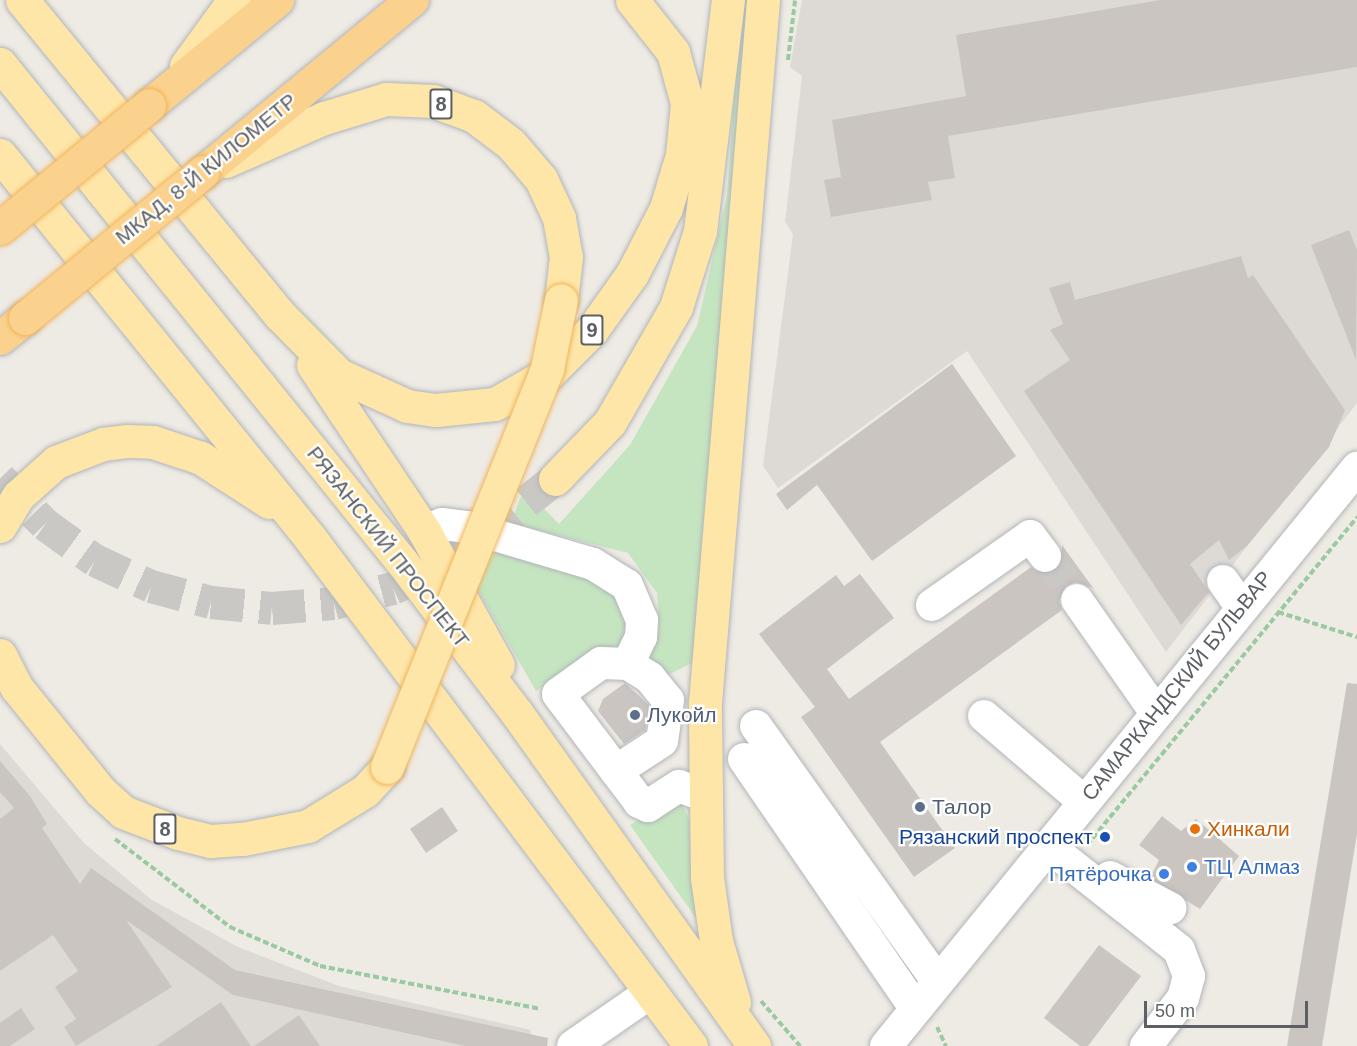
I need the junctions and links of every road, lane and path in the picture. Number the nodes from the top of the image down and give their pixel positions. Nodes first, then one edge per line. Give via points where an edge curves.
1 (22, 0) edge
2 (234, 0) edge
3 (277, 0) edge
4 (412, 0) edge
5 (632, 0) edge
6 (728, 0) edge
7 (763, 0) edge
8 (0, 64) edge
9 (149, 105) junction
10 (0, 155) edge
11 (203, 172) junction
12 (0, 228) edge
13 (280, 315) junction
14 (12, 328) edge
15 (1357, 468) edge
16 (555, 479) tunnel mouth
17 (1357, 517) edge
18 (0, 526) edge
19 (424, 531) junction
20 (310, 538) junction
21 (1046, 556) tunnel mouth
22 (1223, 581) dead end
23 (1077, 600) tunnel mouth
24 (932, 605) dead end
25 (1242, 608) junction
26 (1278, 612) junction
27 (1357, 637) edge
28 (0, 655) edge
29 (628, 664) junction
30 (668, 700) junction
31 (705, 703) junction
32 (516, 711) junction
33 (1156, 713) junction
34 (984, 716) dead end
35 (756, 726) dead end
36 (744, 759) dead end
37 (616, 771) junction
38 (703, 795) junction
39 (1083, 801) junction
40 (106, 829) dead end
41 (1048, 846) junction
42 (1075, 860) junction
43 (1170, 908) dead end
44 (938, 982) junction
45 (651, 992) junction
46 (541, 1010) dead end
47 (929, 1015) junction
48 (748, 1038) edge
49 (573, 1046) edge
50 (691, 1046) edge
51 (886, 1046) edge
52 (946, 1046) edge
53 (1146, 1046) edge

1 - 13 main road
2 - 9 main road via 194,58
3 - 9 highway
4 - 11 highway, МКАД, 8-Й КИЛОМЕТР
5 - 13 main road, 9 via 660,29 682,77 687,129 682,154 666,208 632,274 592,330 549,373 495,404 436,410 407,406 339,375
6 - 16 main road via 700,231 676,308 610,422
7 - 31 main road
8 - 32 main road, РЯЗАНСКИЙ ПРОСПЕКТ
9 - 12 highway, bridge
10 - 20 main road
11 - 14 highway, МКАД, 8-Й КИЛОМЕТР, bridge
11 - 28 main road, 8, bridge via 324,118 386,99 433,101 474,116 511,144 541,179 559,218 566,257 547,368 387,767 338,811 276,835 211,841 161,828 123,812 100,791 17,688
13 - 19 main road
15 - 25 street, САМАРКАНДСКИЙ БУЛЬВАР
17 - 26 path
18 - 20 main road via 18,496 56,462 103,444 128,441 153,442 201,458 257,492
19 - 29 street via 442,524 468,527 593,564 627,585 642,620 641,637
19 - 32 main road via 492,648
20 - 45 main road
21 - 24 street via 1030,536
22 - 25 street
23 - 33 street
25 - 33 street, САМАРКАНДСКИЙ БУЛЬВАР
26 - 27 path
26 - 42 path
29 - 30 street via 650,678
29 - 37 street via 601,663 558,694
30 - 31 street
30 - 37 street via 662,741
31 - 38 main road
32 - 48 main road, РЯЗАНСКИЙ ПРОСПЕКТ
33 - 39 street, САМАРКАНДСКИЙ БУЛЬВАР
34 - 39 street
35 - 44 street
36 - 47 street
37 - 38 street via 648,806 679,786
38 - 48 main road via 716,941
39 - 41 street, САМАРКАНДСКИЙ БУЛЬВАР
40 - 46 path via 129,855 230,927 320,966
41 - 42 street
41 - 44 street, САМАРКАНДСКИЙ БУЛЬВАР
41 - 53 street via 1179,950 1189,976 1183,998
42 - 43 street
44 - 47 street, САМАРКАНДСКИЙ БУЛЬВАР
45 - 49 street
45 - 50 main road
47 - 51 street, САМАРКАНДСКИЙ БУЛЬВАР
47 - 52 path

